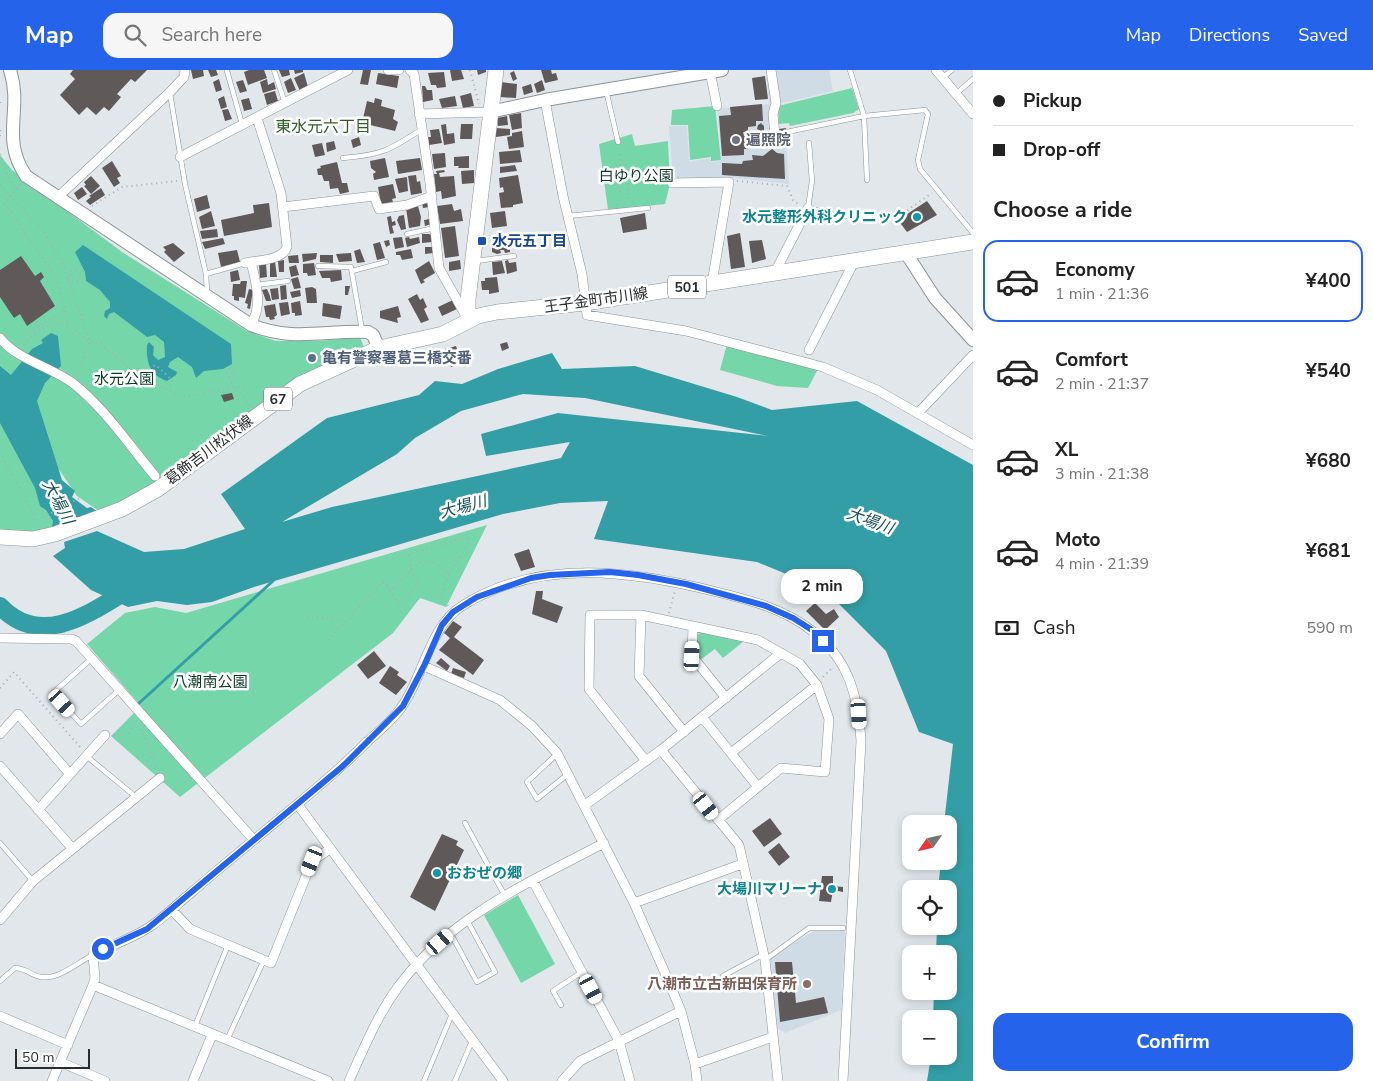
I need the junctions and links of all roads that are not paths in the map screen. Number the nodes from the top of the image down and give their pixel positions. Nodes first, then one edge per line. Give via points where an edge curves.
1 (10, 70) edge
2 (184, 70) edge
3 (274, 70) edge
4 (348, 70) edge
5 (388, 70) edge
6 (398, 70) edge
7 (410, 70) edge
8 (496, 70) edge
9 (771, 70) edge
10 (850, 70) edge
11 (936, 70) edge
12 (952, 70) edge
13 (227, 71) edge
14 (716, 71) edge
15 (682, 73) edge
16 (942, 78) junction
17 (973, 79) edge
18 (606, 89) junction
19 (170, 92) junction
20 (956, 94) junction
21 (545, 100) junction
22 (285, 103) junction
23 (717, 106) dead end
24 (490, 112) junction
25 (420, 114) junction
26 (973, 114) edge
27 (864, 116) junction
28 (257, 118) junction
29 (242, 126) junction
30 (422, 129) junction
31 (787, 132) dead end
32 (775, 135) dead end
33 (618, 142) road end
34 (809, 143) dead end
35 (180, 157) junction
36 (343, 158) dead end
37 (867, 180) dead end
38 (672, 183) dead end
39 (432, 196) junction
40 (57, 198) junction
41 (283, 207) junction
42 (648, 208) dead end
43 (807, 210) junction
44 (568, 216) junction
45 (873, 216) road end
46 (435, 228) junction
47 (973, 233) edge
48 (406, 234) dead end
49 (973, 242) edge
50 (906, 253) junction
51 (514, 256) dead end
52 (248, 262) junction
53 (386, 262) dead end
54 (473, 262) junction
55 (854, 262) junction
56 (318, 266) dead end
57 (352, 270) junction
58 (206, 274) junction
59 (774, 274) junction
60 (288, 281) dead end
61 (712, 283) junction
62 (256, 285) junction
63 (208, 297) junction
64 (585, 303) junction
65 (468, 320) junction
66 (251, 324) junction
67 (362, 332) junction
68 (0, 338) edge
69 (973, 340) edge
70 (379, 348) junction
71 (809, 350) dead end
72 (973, 355) edge
73 (918, 413) junction
74 (973, 446) edge
75 (156, 476) dead end
76 (0, 536) edge
77 (641, 615) junction
78 (693, 626) junction
79 (0, 638) edge
80 (781, 653) junction
81 (91, 659) junction
82 (424, 666) junction
83 (816, 684) junction
84 (119, 690) junction
85 (726, 698) junction
86 (702, 717) junction
87 (684, 732) junction
88 (0, 734) edge
89 (105, 735) road end
90 (661, 750) junction
91 (557, 753) junction
92 (86, 754) junction
93 (731, 754) junction
94 (646, 761) junction
95 (0, 766) edge
96 (69, 774) junction
97 (569, 774) junction
98 (160, 778) road end
99 (758, 787) junction
100 (136, 797) junction
101 (298, 805) junction
102 (585, 805) junction
103 (38, 810) junction
104 (718, 820) junction
105 (464, 823) dead end
106 (254, 840) junction
107 (604, 843) junction
108 (0, 844) edge
109 (72, 848) junction
110 (330, 849) junction
111 (742, 864) junction
112 (33, 881) junction
113 (533, 881) junction
114 (506, 896) junction
115 (634, 903) junction
116 (172, 910) junction
117 (1, 918) edge
118 (467, 920) junction
119 (843, 928) dead end
120 (450, 933) junction
121 (228, 945) junction
122 (93, 955) junction
123 (764, 957) junction
124 (264, 960) junction
125 (417, 964) junction
126 (582, 972) junction
127 (723, 976) dead end
128 (0, 981) edge
129 (93, 985) junction
130 (561, 1006) dead end
131 (452, 1012) junction
132 (681, 1012) junction
133 (0, 1016) edge
134 (194, 1026) junction
135 (212, 1035) junction
136 (773, 1037) junction
137 (472, 1039) junction
138 (227, 1041) junction
139 (619, 1041) junction
140 (68, 1045) junction
141 (60, 1062) junction
142 (695, 1064) junction
143 (52, 1081) edge
144 (105, 1081) edge
145 (193, 1081) edge
146 (328, 1081) edge
147 (349, 1081) edge
148 (424, 1081) edge
149 (454, 1081) edge
150 (503, 1081) edge
151 (562, 1081) edge
152 (630, 1081) edge
153 (697, 1081) edge
154 (778, 1081) edge
155 (843, 1081) edge

1 - 40 street via 15,99 11,144 18,166 26,176
2 - 19 street via 184,78
3 - 22 lane
4 - 22 street
5 - 6 street
7 - 25 street via 414,74
8 - 24 main road
9 - 32 street via 776,103 773,114
10 - 27 lane
11 - 16 street
12 - 16 lane
13 - 29 lane
14 - 15 street
14 - 23 street
15 - 18 street
16 - 20 street
17 - 20 lane
18 - 21 street
18 - 33 lane
19 - 35 lane
19 - 40 street
20 - 26 street
21 - 24 street
21 - 44 street
22 - 28 street
24 - 25 street
24 - 54 main road
25 - 30 street
27 - 31 lane
27 - 37 lane
27 - 47 lane via 925,110 928,114 918,160 920,169
28 - 29 street
28 - 41 street
29 - 35 street
30 - 36 lane via 390,150
30 - 39 street
34 - 43 lane via 812,181
35 - 58 lane
38 - 61 street via 729,182
39 - 41 street via 407,205 379,209 374,196
39 - 46 street
40 - 63 street
41 - 52 street via 286,251 278,257
42 - 44 lane
43 - 45 lane via 838,216
43 - 59 street
44 - 64 street via 582,274
46 - 48 lane
46 - 65 street via 439,268
49 - 50 main road, 王子金町市川線 / 501
50 - 55 main road, 王子金町市川線 / 501
50 - 69 street via 935,298
51 - 54 lane
52 - 58 lane
52 - 62 street
53 - 57 lane
54 - 65 main road
55 - 59 main road, 王子金町市川線 / 501
55 - 71 street
56 - 57 lane via 351,267
57 - 67 lane
58 - 63 lane
59 - 61 main road, 王子金町市川線 / 501
60 - 62 lane
61 - 64 main road, 王子金町市川線 / 501
62 - 66 street via 256,317
63 - 66 street
64 - 65 main road, 王子金町市川線 / 501 via 497,312
64 - 73 street via 587,315 686,331 823,367 878,390
65 - 70 main road, 葛飾吉川松伏線 / 67 via 429,338
66 - 67 street via 288,335
67 - 70 street via 373,335
68 - 75 street via 90,398
70 - 76 main road, 葛飾吉川松伏線 / 67 via 300,384 141,500 55,534 33,539
72 - 73 street
73 - 74 street
77 - 78 street
77 - 87 street via 639,676
77 - 94 street via 590,615 589,689
78 - 80 street via 758,640
78 - 85 street via 692,656
79 - 81 street via 71,639
80 - 83 street via 800,664
80 - 85 street
81 - 84 street
81 - 84 lane via 53,693 81,724
82 - 91 street via 500,700 542,735
82 - 101 street via 397,714
82 - 155 street via 442,625 453,612 477,597 503,587 550,575 610,572 677,582 766,606 812,630 849,677 859,714 861,741
83 - 93 street
83 - 99 street via 829,719 825,772 781,768
84 - 106 street
85 - 86 street
86 - 87 street
86 - 93 street
87 - 90 street
88 - 96 street via 18,714
89 - 92 street
90 - 94 street
90 - 104 street
91 - 97 street
91 - 97 lane via 527,782 537,799
92 - 96 street
92 - 100 lane
93 - 99 street
94 - 102 street
95 - 103 street
96 - 103 street
97 - 102 street
98 - 100 street
99 - 104 street
100 - 109 street
101 - 106 street
101 - 110 street
102 - 107 street
103 - 109 street
104 - 111 street via 739,845
105 - 114 lane
106 - 116 street
107 - 113 street
107 - 115 street
108 - 112 lane
109 - 112 street
110 - 124 street via 312,861 271,962
110 - 125 street
111 - 115 street
111 - 123 street
112 - 117 street
113 - 114 street
113 - 126 street
114 - 118 street
115 - 132 street
116 - 121 street via 190,929
116 - 122 street via 147,929
118 - 120 street
118 - 120 lane via 495,972 477,982
119 - 123 lane via 810,928
120 - 125 street
121 - 124 street
121 - 134 lane
122 - 128 lane via 55,976 42,978 23,968 15,968
122 - 129 street via 96,978
123 - 127 lane
123 - 136 street
124 - 138 lane
125 - 131 street
125 - 147 street via 373,1026
126 - 130 lane via 553,991
126 - 139 street
129 - 134 street
129 - 140 street
131 - 137 street
131 - 148 lane
132 - 139 street
132 - 142 street
133 - 140 street
134 - 135 street
135 - 138 street
135 - 145 street
136 - 142 street
136 - 154 street
137 - 149 lane
137 - 150 street
138 - 146 street
139 - 151 street via 580,1061
139 - 152 street
140 - 141 street
141 - 143 street
141 - 144 street
142 - 153 street

